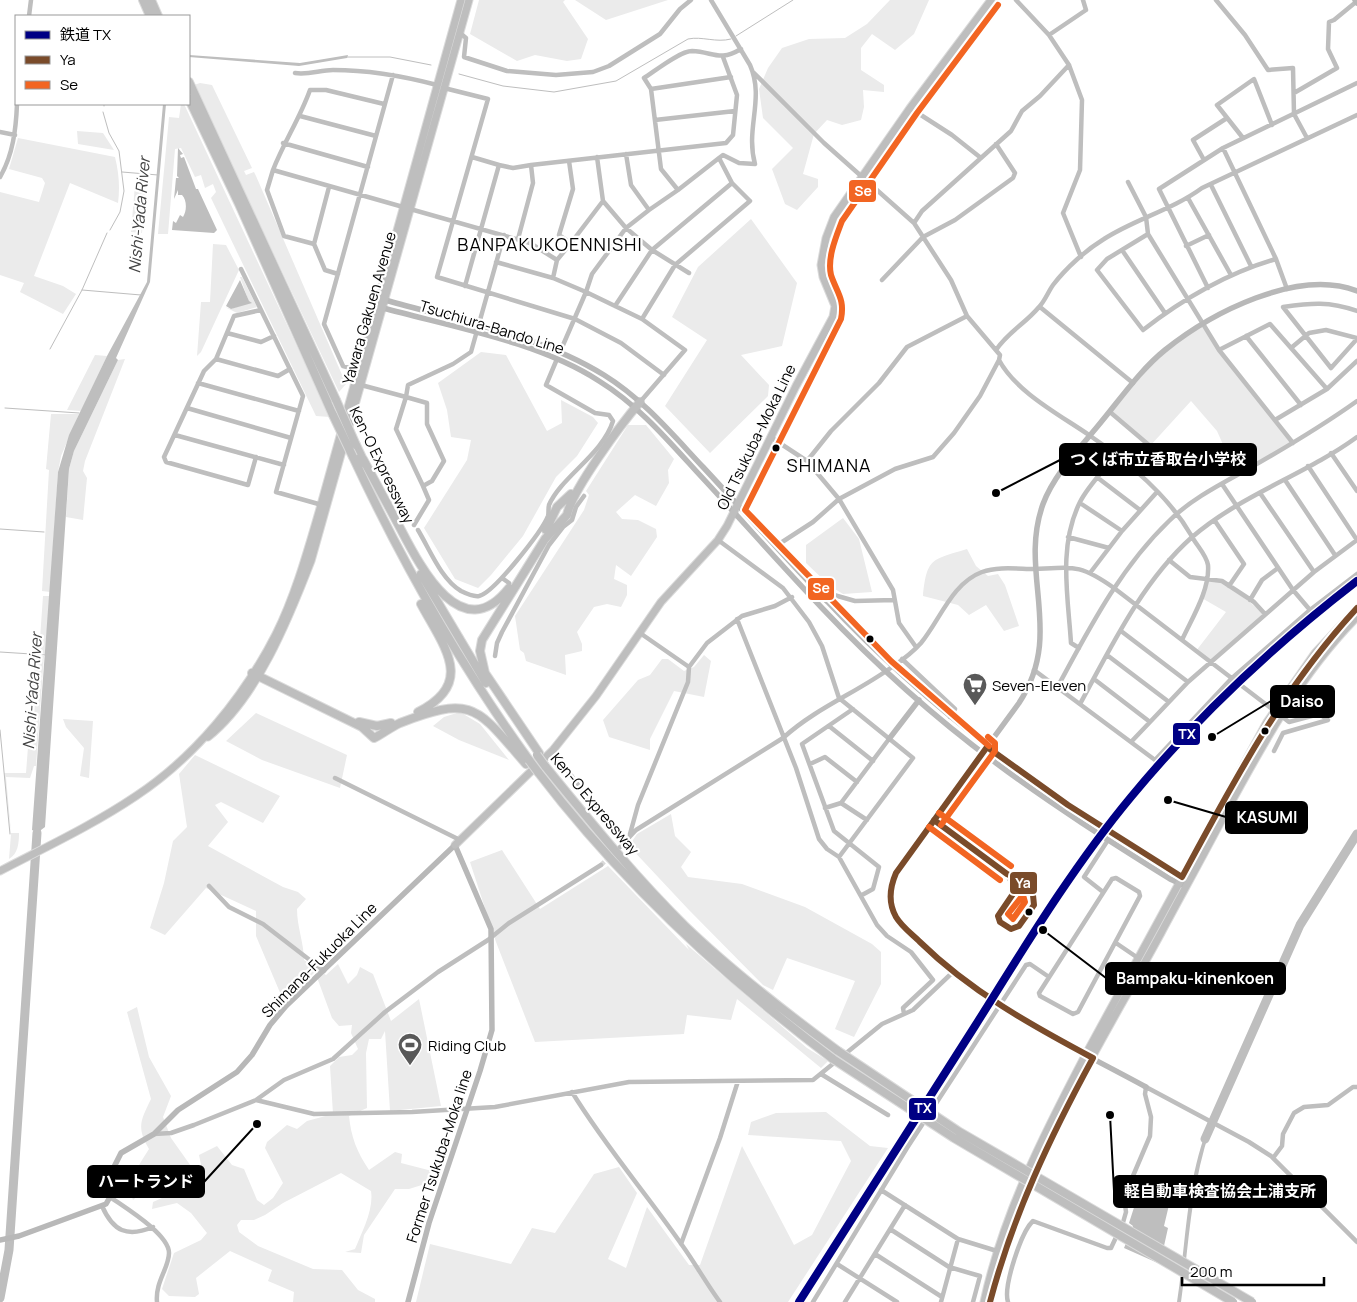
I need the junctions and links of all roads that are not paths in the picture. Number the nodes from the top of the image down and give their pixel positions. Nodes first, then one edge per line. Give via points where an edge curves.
1 (31, 0) edge
2 (142, 0) edge
3 (151, 0) edge
4 (461, 0) edge
5 (469, 0) edge
6 (691, 0) edge
7 (711, 0) edge
8 (991, 0) edge
9 (1016, 0) edge
10 (1083, 0) edge
11 (1216, 0) edge
12 (1356, 1) edge
13 (29, 15) edge
14 (150, 15) edge
15 (158, 15) edge
16 (460, 33) junction
17 (1049, 35) junction
18 (741, 50) junction
19 (723, 57) junction
20 (1069, 65) junction
21 (295, 73) dead end
22 (754, 73) junction
23 (393, 75) junction
24 (731, 77) junction
25 (1357, 83) edge
26 (190, 85) edge
27 (441, 87) junction
28 (651, 89) junction
29 (1294, 93) junction
30 (190, 102) edge
31 (384, 104) junction
32 (17, 105) edge
33 (910, 108) junction
34 (736, 111) junction
35 (1294, 114) junction
36 (1357, 115) edge
37 (300, 116) junction
38 (1227, 118) junction
39 (655, 120) junction
40 (1272, 125) junction
41 (0, 132) edge
42 (15, 135) junction
43 (376, 136) junction
44 (1243, 138) junction
45 (1307, 138) junction
46 (283, 144) junction
47 (996, 144) junction
48 (1223, 148) junction
49 (658, 150) junction
50 (626, 154) junction
51 (472, 157) junction
52 (597, 157) junction
53 (719, 158) junction
54 (981, 158) junction
55 (1204, 160) junction
56 (569, 161) junction
57 (499, 165) junction
58 (531, 165) junction
59 (368, 167) junction
60 (273, 170) junction
61 (1235, 172) junction
62 (862, 175) junction
63 (0, 177) edge
64 (1128, 182) dead end
65 (732, 183) junction
66 (1211, 185) junction
67 (329, 187) junction
68 (678, 190) junction
69 (360, 195) junction
70 (1188, 198) junction
71 (603, 201) junction
72 (1168, 207) junction
73 (407, 208) junction
74 (649, 210) junction
75 (1146, 216) junction
76 (454, 221) junction
77 (914, 223) junction
78 (626, 228) junction
79 (481, 229) junction
80 (1148, 234) junction
81 (1209, 235) junction
82 (504, 236) junction
83 (923, 237) junction
84 (518, 239) junction
85 (571, 243) junction
86 (314, 244) junction
87 (1186, 246) junction
88 (652, 250) junction
89 (1122, 250) junction
90 (1081, 256) junction
91 (1276, 259) junction
92 (557, 260) junction
93 (496, 262) junction
94 (675, 265) junction
95 (1251, 266) junction
96 (241, 269) dead end
97 (689, 273) dead end
98 (338, 274) junction
99 (1231, 275) junction
100 (553, 278) junction
101 (882, 280) dead end
102 (465, 286) junction
103 (1208, 288) junction
104 (1287, 289) junction
105 (1357, 291) edge
106 (489, 292) junction
107 (586, 292) junction
108 (1187, 298) junction
109 (386, 300) junction
110 (377, 302) junction
111 (615, 306) junction
112 (1040, 307) junction
113 (383, 308) junction
114 (261, 310) junction
115 (1357, 311) edge
116 (1165, 313) junction
117 (966, 316) junction
118 (576, 319) junction
119 (642, 319) junction
120 (1204, 324) junction
121 (478, 326) junction
122 (227, 333) junction
123 (476, 334) junction
124 (274, 336) junction
125 (1246, 336) junction
126 (1305, 336) junction
127 (1357, 339) edge
128 (1291, 348) junction
129 (996, 350) junction
130 (1219, 350) junction
131 (560, 352) junction
132 (216, 359) junction
133 (557, 359) junction
134 (999, 360) junction
135 (1357, 361) edge
136 (290, 369) junction
137 (358, 370) junction
138 (664, 375) junction
139 (198, 383) junction
140 (1133, 383) junction
141 (361, 385) junction
142 (1327, 389) junction
143 (406, 397) junction
144 (1357, 400) edge
145 (637, 404) junction
146 (1301, 405) junction
147 (187, 408) junction
148 (299, 411) junction
149 (1110, 412) junction
150 (1275, 420) junction
151 (175, 434) junction
152 (1090, 436) junction
153 (291, 438) junction
154 (772, 438) junction
155 (1356, 439) edge
156 (1293, 443) junction
157 (1331, 452) junction
158 (1115, 456) junction
159 (256, 457) junction
160 (363, 459) junction
161 (807, 461) junction
162 (284, 465) junction
163 (1308, 466) junction
164 (1131, 468) junction
165 (1098, 478) junction
166 (1285, 480) junction
167 (582, 483) junction
168 (1222, 484) junction
169 (423, 486) junction
170 (1357, 491) edge
171 (1157, 492) junction
172 (1260, 493) junction
173 (584, 496) dead end
174 (839, 499) junction
175 (1080, 503) junction
176 (738, 505) junction
177 (324, 506) junction
178 (1237, 507) junction
179 (1140, 510) junction
180 (734, 512) junction
181 (1178, 513) junction
182 (1215, 521) junction
183 (414, 525) dead end
184 (418, 530) dead end
185 (1122, 531) junction
186 (1068, 537) junction
187 (1192, 537) junction
188 (718, 540) junction
189 (1357, 540) edge
190 (776, 546) junction
191 (1109, 548) junction
192 (1335, 555) junction
193 (402, 558) junction
194 (1169, 560) junction
195 (1066, 566) junction
196 (1278, 568) junction
197 (1036, 569) junction
198 (1314, 572) junction
199 (1090, 573) junction
200 (1357, 574) edge
201 (502, 578) junction
202 (1207, 578) junction
203 (509, 583) dead end
204 (1229, 586) junction
205 (1114, 588) junction
206 (518, 589) dead end
207 (1293, 590) junction
208 (524, 593) junction
209 (792, 597) junction
210 (894, 600) junction
211 (1250, 600) junction
212 (826, 601) junction
213 (1136, 605) junction
214 (1357, 608) edge
215 (1310, 610) junction
216 (1265, 614) junction
217 (1357, 617) edge
218 (737, 619) junction
219 (1121, 631) junction
220 (640, 633) junction
221 (1182, 640) junction
222 (916, 647) junction
223 (1079, 648) junction
224 (1107, 655) junction
225 (495, 656) dead end
226 (902, 659) junction
227 (1211, 663) junction
228 (689, 667) junction
229 (893, 667) junction
230 (1034, 670) junction
231 (886, 671) junction
232 (255, 674) junction
233 (1094, 679) junction
234 (1232, 679) junction
235 (1188, 682) junction
236 (1058, 688) junction
237 (839, 698) junction
238 (919, 700) junction
239 (1169, 702) junction
240 (1080, 704) junction
241 (327, 709) junction
242 (852, 709) junction
243 (1277, 713) junction
244 (950, 717) junction
245 (1150, 722) junction
246 (829, 726) junction
247 (783, 738) junction
248 (889, 739) junction
249 (1131, 742) junction
250 (987, 747) junction
251 (553, 750) junction
252 (1274, 751) dead end
253 (983, 753) junction
254 (538, 754) junction
255 (873, 760) junction
256 (528, 762) junction
257 (810, 764) junction
258 (335, 778) dead end
259 (857, 782) junction
260 (842, 803) junction
261 (825, 808) junction
262 (867, 820) junction
263 (934, 820) junction
264 (629, 835) junction
265 (1108, 840) junction
266 (625, 841) junction
267 (458, 842) junction
268 (850, 843) junction
269 (620, 847) tunnel mouth
270 (839, 857) junction
271 (601, 864) tunnel mouth
272 (0, 871) edge
273 (1007, 874) junction
274 (1182, 877) junction
275 (1178, 884) junction
276 (1187, 885) junction
277 (209, 886) dead end
278 (1027, 887) junction
279 (1104, 892) junction
280 (1015, 894) junction
281 (862, 895) junction
282 (491, 937) junction
283 (1116, 943) junction
284 (1138, 958) junction
285 (324, 971) junction
286 (953, 972) junction
287 (1048, 977) junction
288 (998, 1006) junction
289 (904, 1014) junction
290 (1090, 1056) junction
291 (821, 1074) junction
292 (738, 1081) junction
293 (1146, 1087) junction
294 (1357, 1087) edge
295 (572, 1092) junction
296 (256, 1100) junction
297 (468, 1109) junction
298 (888, 1115) dead end
299 (154, 1134) junction
300 (1273, 1158) junction
301 (881, 1190) junction
302 (110, 1197) junction
303 (905, 1205) junction
304 (102, 1206) junction
305 (153, 1227) junction
306 (890, 1229) junction
307 (958, 1239) junction
308 (0, 1240) edge
309 (1357, 1242) edge
310 (681, 1244) junction
311 (997, 1251) junction
312 (875, 1254) junction
313 (837, 1264) junction
314 (949, 1267) junction
315 (860, 1278) junction
316 (942, 1299) edge
317 (158, 1302) edge
318 (408, 1302) edge
319 (720, 1302) edge
320 (813, 1302) edge
321 (845, 1302) edge
322 (897, 1302) edge
323 (973, 1302) edge
324 (984, 1302) edge
325 (990, 1302) edge
326 (1008, 1302) edge
327 (1233, 1302) edge
328 (1252, 1302) edge

1 - 13 street
2 - 14 highway
3 - 15 highway
4 - 27 main road, Yawara Gakuen Avenue
5 - 16 main road, Yawara Gakuen Avenue
6 - 16 street via 660,34 609,66 585,73 556,75 507,71 464,57 466,38
7 - 18 street
8 - 33 main road, Old Tsukuba-Moka Line
9 - 17 street
10 - 17 street via 1086,10
11 - 29 street via 1268,70 1293,68
12 - 29 street via 1329,22 1328,50 1337,68
16 - 27 main road, Yawara Gakuen Avenue
17 - 20 street
18 - 19 street
18 - 22 street
19 - 24 street
19 - 28 street via 691,51 682,54 644,78
20 - 47 street via 1022,111 1011,130
20 - 90 street via 1082,100 1081,153 1080,170 1063,213
21 - 23 street via 308,75 330,70
22 - 53 street via 757,96 750,138 755,164 739,163 723,155
22 - 62 street via 824,143
23 - 27 street
23 - 31 street
24 - 28 street
24 - 34 street via 737,95
25 - 35 street
26 - 160 highway, Ken-O Expressway, bridge
27 - 51 street via 488,99
27 - 73 main road, Yawara Gakuen Avenue
28 - 39 street
29 - 35 street
30 - 193 highway, Ken-O Expressway, bridge
31 - 37 street via 326,90 310,90
31 - 43 street
32 - 42 street
33 - 54 street
33 - 62 main road, Old Tsukuba-Moka Line
34 - 39 street
34 - 49 street via 733,135 726,143
35 - 40 street
35 - 45 street
36 - 45 street
37 - 43 street
37 - 46 street
38 - 40 street via 1217,105 1254,79
38 - 44 street
38 - 55 street via 1193,140
39 - 49 street
40 - 44 street
41 - 42 street
42 - 63 street
43 - 59 street
44 - 48 street
45 - 61 street
46 - 59 street
46 - 60 street
47 - 54 street
47 - 83 street via 1015,173 1013,178 955,220
48 - 55 street
48 - 61 street
49 - 50 street
49 - 68 street via 661,169
50 - 52 street
50 - 74 street via 631,185
51 - 57 street
51 - 76 street
52 - 56 street
52 - 71 street
53 - 65 street
53 - 68 street
54 - 77 street via 922,211
55 - 72 street via 1159,189
56 - 58 street
56 - 85 street via 573,189 559,235
57 - 58 street via 513,168
57 - 79 street
58 - 84 street via 533,184
59 - 69 street
60 - 67 street
60 - 86 street via 267,190 284,236
61 - 66 street
61 - 91 street
62 - 77 street
62 - 154 main road, Old Tsukuba-Moka Line via 834,217 823,254 821,271 835,306 833,317
64 - 75 street
65 - 88 street
65 - 94 street via 750,201
66 - 70 street
66 - 95 street
67 - 69 street
67 - 86 street
68 - 74 street
69 - 73 street
69 - 98 street
70 - 72 street
70 - 81 street
71 - 78 street
71 - 85 street
72 - 75 street
72 - 87 street
73 - 76 street
73 - 109 main road, Yawara Gakuen Avenue
73 - 110 main road, Yawara Gakuen Avenue
74 - 78 street
75 - 80 street
75 - 90 street via 1103,239
76 - 79 street
76 - 102 street via 437,277
77 - 83 street
78 - 88 street
78 - 107 street via 592,274
79 - 82 street
79 - 102 street
80 - 89 street
80 - 108 street
81 - 87 street
81 - 99 street
82 - 84 street
82 - 93 street
83 - 101 street
83 - 117 street via 951,280
84 - 92 street
85 - 92 street
86 - 98 street via 325,270
87 - 103 street
88 - 94 street
88 - 111 street
89 - 116 street
89 - 116 street via 1097,270 1143,330
90 - 112 street via 1054,284
91 - 95 street
91 - 104 street
92 - 100 street
93 - 100 street
93 - 106 street
94 - 97 street
94 - 119 street
95 - 99 street
96 - 114 street
98 - 137 street via 324,324 343,366
99 - 103 street
100 - 107 street
102 - 106 street
103 - 108 street
104 - 105 main road via 1311,285
104 - 120 main road via 1256,298
106 - 118 street
106 - 121 street
107 - 111 street
107 - 118 street
108 - 116 street
108 - 120 street
109 - 110 main road, Tsuchiura-Bando Line
109 - 113 main road, Yawara Gakuen Avenue
109 - 121 main road, Tsuchiura-Bando Line
110 - 113 main road, Tsuchiura-Bando Line
110 - 137 main road, Yawara Gakuen Avenue
111 - 119 street
112 - 129 street
112 - 140 street
113 - 123 main road, Tsuchiura-Bando Line
113 - 141 main road, Yawara Gakuen Avenue
114 - 122 street via 234,316
114 - 124 street
115 - 126 street via 1318,302 1283,307
117 - 129 street
117 - 161 street via 907,348
118 - 131 street
118 - 138 street via 621,343
119 - 138 street via 685,350
120 - 130 street
120 - 140 main road via 1164,351
121 - 123 street
121 - 131 main road, Tsuchiura-Bando Line
122 - 124 street via 261,342
122 - 132 street
123 - 133 main road, Tsuchiura-Bando Line
123 - 143 street via 471,352 408,385
124 - 136 street
125 - 128 street via 1270,324
125 - 130 street
125 - 146 street
126 - 127 street via 1326,330
126 - 127 street via 1331,368
126 - 128 street
128 - 142 street
129 - 134 street
130 - 150 street
131 - 145 main road, Tsuchiura-Bando Line via 604,375
132 - 136 street via 278,376
132 - 139 street
133 - 145 main road, Tsuchiura-Bando Line
133 - 201 street via 546,385 595,413 609,415 613,422 585,464 549,506 548,517 535,538
134 - 152 street via 1005,370 1038,401
134 - 174 street via 980,396 933,457 895,470
135 - 142 street
136 - 148 street via 303,396
137 - 177 main road, Yawara Gakuen Avenue
138 - 145 street
139 - 147 street
139 - 148 street
140 - 149 main road
141 - 143 street
141 - 177 main road, Yawara Gakuen Avenue
142 - 146 street
143 - 169 street via 396,429
143 - 169 street via 427,403 427,424 444,461 432,481
144 - 156 street
145 - 167 highway
145 - 176 main road, Tsuchiura-Bando Line
145 - 180 main road, Tsuchiura-Bando Line
146 - 150 street
147 - 151 street
147 - 153 street
148 - 153 street
149 - 152 main road
149 - 164 street via 1150,446
150 - 156 street
151 - 159 street
151 - 159 street via 164,457 166,462 248,485
152 - 158 street
152 - 197 main road via 1057,478 1044,503 1034,546
153 - 162 street
154 - 161 street
154 - 176 main road, Old Tsukuba-Moka Line
155 - 157 street
156 - 168 street
157 - 163 street
157 - 170 street
158 - 164 street
158 - 165 street
159 - 162 street
160 - 167 highway via 428,576 446,598 472,609 487,608 504,595 543,537 556,507
160 - 254 highway, Ken-O Expressway via 453,630 506,714
161 - 174 street
162 - 177 street via 276,492
163 - 166 street
163 - 189 street
164 - 171 street
165 - 175 street
165 - 179 street
166 - 172 street
166 - 192 street
167 - 254 highway via 567,514 545,539 488,628 480,651 486,673
168 - 178 street
168 - 181 street
169 - 183 street via 429,500
171 - 179 street
171 - 181 street
172 - 178 street
172 - 198 street
173 - 208 street via 572,520 563,526 549,545
174 - 190 street via 813,522
174 - 210 street via 893,590
175 - 185 street
175 - 186 street
176 - 180 main road, Old Tsukuba-Moka Line
176 - 190 main road, Tsuchiura-Bando Line
177 - 232 main road, Yawara Gakuen Avenue via 294,608
178 - 182 street
178 - 196 street
179 - 185 street
180 - 188 main road, Old Tsukuba-Moka Line
180 - 231 main road, Tsuchiura-Bando Line via 821,607
181 - 187 street
181 - 205 street via 1144,548
182 - 187 street
182 - 204 street via 1244,564
184 - 201 street via 447,579 461,591 480,596
185 - 191 street
186 - 191 street
186 - 195 street
187 - 194 street
187 - 202 street via 1208,564
188 - 209 street
188 - 220 main road, Old Tsukuba-Moka Line via 661,602
189 - 192 street
190 - 212 main road, Tsuchiura-Bando Line
191 - 199 street
192 - 198 street
193 - 241 highway via 416,594 448,656 452,676 447,690 430,706 382,725 366,725
193 - 256 highway, Ken-O Expressway via 453,647
194 - 202 street via 1190,577
194 - 213 street
195 - 197 street
195 - 199 street
195 - 223 street via 1071,643
196 - 207 street
196 - 211 street via 1262,580
197 - 222 street via 989,570 972,577 953,595
197 - 230 main road via 1042,630
198 - 207 street
199 - 205 street
200 - 215 street
201 - 203 street
202 - 204 street via 1222,580
202 - 221 street
204 - 211 street
205 - 213 street
205 - 223 street
206 - 208 street
207 - 215 street
207 - 216 street
208 - 225 street via 502,632
209 - 218 street
209 - 237 street via 822,646
210 - 212 street via 855,601 834,595
210 - 222 street via 899,623
211 - 216 street
212 - 229 main road, Tsuchiura-Bando Line
213 - 219 street
213 - 221 street
214 - 243 main road via 1315,653
215 - 234 street
216 - 227 street
217 - 243 main road
218 - 228 street via 706,643
218 - 247 street
219 - 224 street
219 - 235 street
220 - 228 street
220 - 251 main road, Old Tsukuba-Moka Line
221 - 227 street
222 - 226 street
223 - 236 street
224 - 233 street
224 - 239 street
226 - 229 street
226 - 244 street via 955,709
227 - 234 street
227 - 235 street
228 - 264 street via 688,682
229 - 231 street
229 - 244 main road, Tsuchiura-Bando Line
230 - 236 street
230 - 250 main road via 1024,696
231 - 237 street
231 - 238 main road, Tsuchiura-Bando Line
232 - 241 highway
232 - 272 main road, Yawara Gakuen Avenue via 217,730 138,795 108,815
233 - 240 street
233 - 245 street
234 - 243 street
234 - 249 street via 1155,760
235 - 239 street
236 - 240 street
237 - 242 street
237 - 247 street via 802,721
238 - 248 main road
238 - 253 main road, Tsuchiura-Bando Line
239 - 245 street
240 - 249 street
241 - 256 highway via 362,727 374,738 387,728 428,712 452,707 466,709 492,725
242 - 246 street
242 - 248 street
243 - 252 street via 1289,722 1319,714 1328,720 1284,733
243 - 274 main road
243 - 276 main road
244 - 250 main road, Tsuchiura-Bando Line
245 - 249 street
246 - 255 street
246 - 257 street via 802,744
247 - 264 street
247 - 270 street via 819,839
248 - 255 street
248 - 262 street via 912,758
250 - 253 main road
250 - 274 main road, Tsuchiura-Bando Line via 1068,805
251 - 266 street via 580,789
251 - 267 main road, Old Tsukuba-Moka Line
253 - 263 main road
253 - 265 main road, Tsuchiura-Bando Line
254 - 328 highway, Ken-O Expressway, bridge via 581,810 685,926 764,995 838,1051 958,1131
255 - 259 street
256 - 327 highway, Ken-O Expressway, bridge via 630,881 676,927 749,993 833,1059 954,1138
257 - 259 street via 825,757
257 - 261 street
258 - 267 street
259 - 260 street
260 - 261 street
260 - 262 street
261 - 268 street via 834,831
262 - 268 street
263 - 273 main road
263 - 286 main road via 896,873 890,897 901,924
264 - 266 street
265 - 275 main road, Tsuchiura-Bando Line
265 - 279 street via 1084,877
266 - 269 street
267 - 282 main road, Former Tsukuba-Moka line via 489,920
267 - 285 main road, Shimana-Fukuoka Line
268 - 270 street
268 - 281 street via 879,866 873,889
270 - 281 street
271 - 282 street
273 - 278 main road
273 - 280 main road via 1013,882
274 - 275 main road
274 - 276 main road, Tsuchiura-Bando Line
275 - 276 main road, Tsuchiura-Bando Line
275 - 284 main road
276 - 290 main road
277 - 285 street via 229,907 263,924
278 - 280 main road via 1019,888
278 - 280 main road via 1032,892 1013,919 1008,912
279 - 283 street via 1114,878 1140,894
279 - 287 street
281 - 289 street via 877,925 887,936 912,952 933,980 903,1008
282 - 296 street via 385,1012 332,1059 284,1080
282 - 297 main road, Former Tsukuba-Moka line via 492,1030
283 - 284 street
283 - 287 street via 1076,1014 1039,995
284 - 290 main road
285 - 299 main road, Shimana-Fukuoka Line via 277,1016 237,1072 178,1110
286 - 288 main road
286 - 289 street via 920,1004
287 - 288 street via 1028,964
288 - 290 main road
288 - 301 street
289 - 291 street via 882,1024
290 - 293 main road
290 - 311 main road via 1034,1157
290 - 325 main road via 1024,1196
291 - 292 street via 813,1080
291 - 298 street
292 - 295 street via 629,1082
292 - 310 street
293 - 300 street
293 - 326 street via 1151,1117 1150,1136 1124,1197 1126,1212 1112,1248 1033,1221 1026,1227 1012,1272 1006,1293
294 - 300 street via 1328,1105 1304,1107 1294,1114 1283,1134 1282,1146
295 - 297 street
295 - 310 street via 607,1147 625,1166
296 - 297 street via 314,1114
296 - 299 street via 194,1125
297 - 318 main road, Former Tsukuba-Moka line via 429,1223
299 - 302 main road, Shimana-Fukuoka Line via 117,1158
300 - 309 street
301 - 303 street
301 - 313 street
302 - 304 main road
302 - 305 street
303 - 306 street
303 - 307 street
304 - 305 street via 111,1222 124,1231 138,1233
304 - 308 main road
305 - 317 street via 169,1252 157,1290
306 - 312 street
306 - 314 street
307 - 311 street
307 - 314 street
310 - 319 street
311 - 324 main road
312 - 315 street
312 - 316 street
313 - 315 street
313 - 320 street
314 - 316 street
314 - 323 street via 980,1276
315 - 321 street
315 - 322 street

